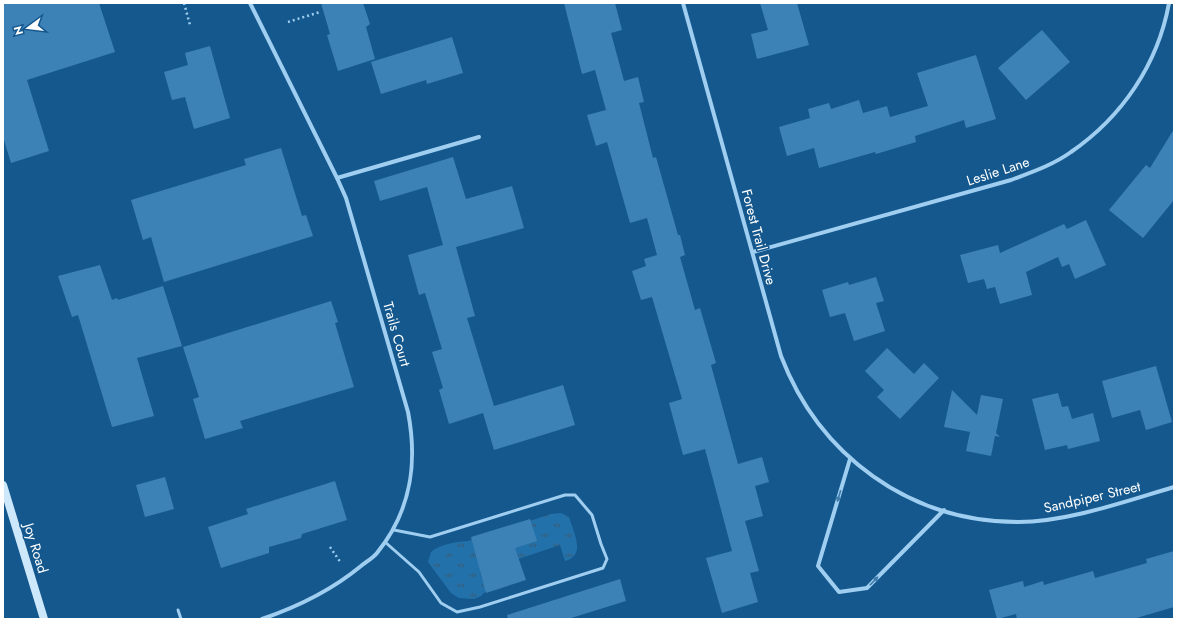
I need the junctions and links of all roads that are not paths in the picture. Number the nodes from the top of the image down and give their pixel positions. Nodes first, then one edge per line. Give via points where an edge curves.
1 (250, 3) edge
2 (682, 3) edge
3 (1169, 3) edge
4 (479, 137) dead end
5 (337, 178) junction
6 (752, 252) junction
7 (850, 458) junction
8 (3, 485) edge
9 (1174, 487) edge
10 (892, 489) joint
11 (944, 510) junction
12 (394, 530) junction
13 (384, 542) junction
14 (178, 610) dead end
15 (44, 619) edge
16 (181, 619) edge
17 (262, 619) edge

1 - 5 street, Trails Court
2 - 6 street, Forest Trail Drive
3 - 6 street, Leslie Lane via 1161,34 1141,78 1111,118 1070,152 1042,168 1011,180
4 - 5 street
5 - 12 street, Trails Court via 346,198 367,268 412,432 411,480
6 - 7 street, Forest Trail Drive via 786,370 808,410
7 - 10 street, Forest Trail Drive
7 -> 11 street via 818,566 839,592 867,588
8 - 15 street, Joy Road
9 - 11 street, Sandpiper Street via 1078,514 1044,520 991,520
10 - 11 street, Sandpiper Street via 921,503
12 - 13 street, Trails Court
12 - 13 lane via 430,537 565,495 575,495 592,515 608,558 603,568 457,612 441,603 419,572
13 - 17 street, Trails Court via 373,557 321,593 286,611
14 - 16 lane

